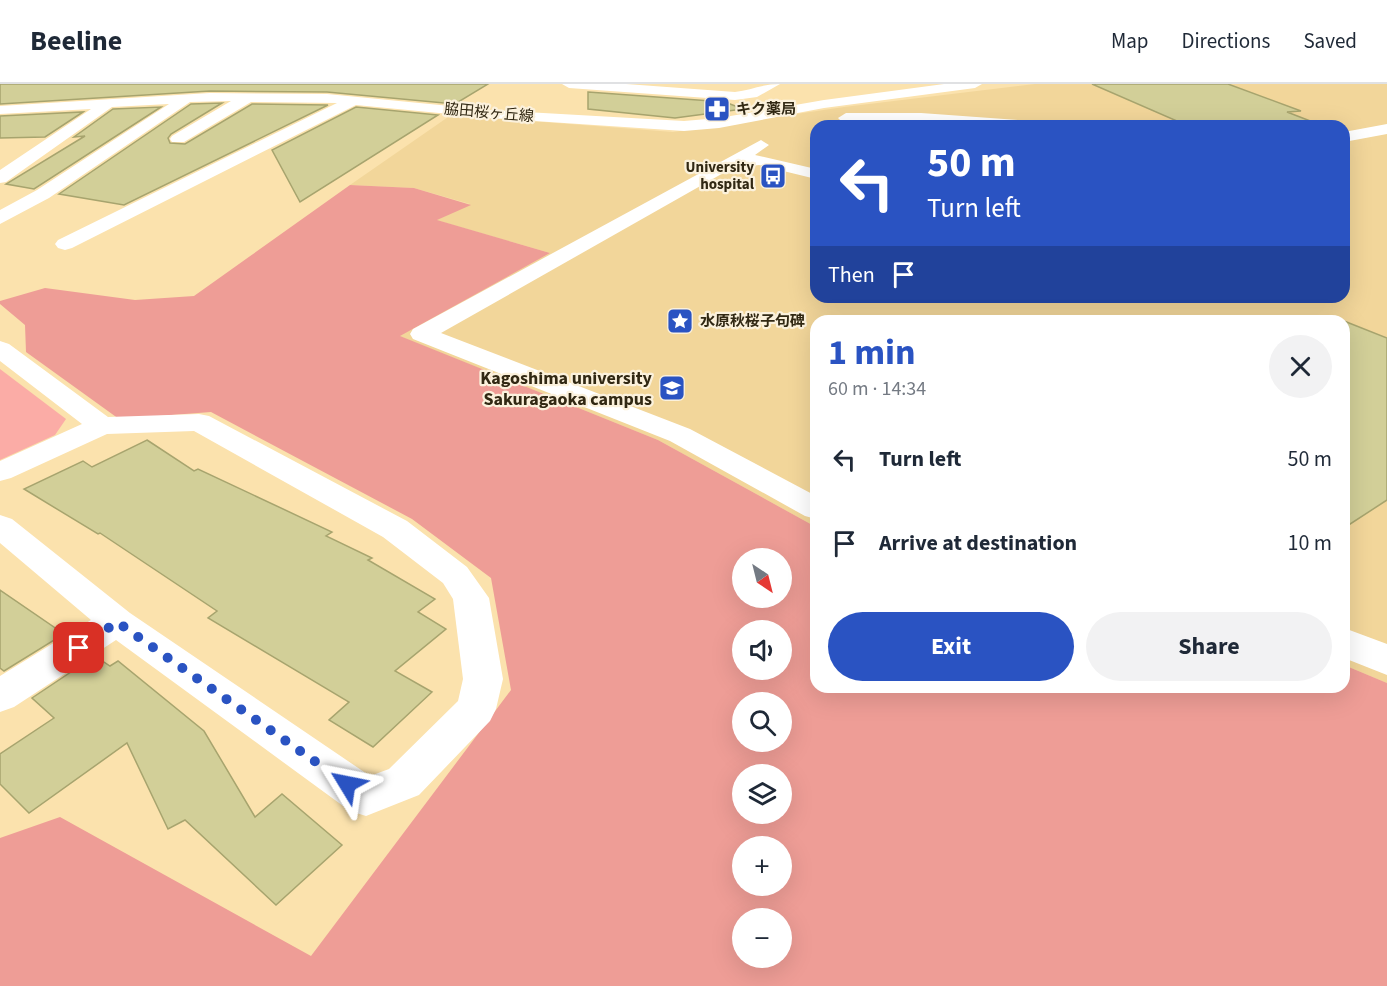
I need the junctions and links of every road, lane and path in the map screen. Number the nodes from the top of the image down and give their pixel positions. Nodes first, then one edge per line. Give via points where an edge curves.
1 (568, 84) edge
2 (975, 84) edge
3 (777, 88) edge
4 (244, 90) edge
5 (802, 94) dead end
6 (188, 98) junction
7 (355, 100) junction
8 (849, 100) junction
9 (109, 103) junction
10 (824, 104) junction
11 (0, 110) edge
12 (830, 119) junction
13 (818, 120) edge
14 (855, 120) edge
15 (810, 121) edge
16 (718, 123) junction
17 (1387, 129) edge
18 (1350, 136) edge
19 (178, 139) dead end
20 (761, 145) junction
21 (792, 169) junction
22 (810, 173) edge
23 (0, 178) edge
24 (810, 179) edge
25 (662, 199) junction
26 (0, 218) edge
27 (64, 244) dead end
28 (0, 349) edge
29 (102, 426) junction
30 (0, 472) edge
31 (810, 505) edge
32 (0, 526) edge
33 (117, 622) junction
34 (1350, 645) edge
35 (1387, 660) edge
36 (0, 696) edge

1 - 3 street via 735,96
2 - 8 street, 脇田桜ヶ丘線
4 - 6 street, 脇田桜ヶ丘線
4 - 7 street, 脇田桜ヶ丘線
4 - 19 street
5 - 8 street
6 - 9 street, 脇田桜ヶ丘線
6 - 26 street via 44,194
7 - 16 street, 脇田桜ヶ丘線 via 658,125
7 - 27 street
8 - 10 street, 脇田桜ヶ丘線
9 - 11 street, 脇田桜ヶ丘線
9 - 23 street
10 - 12 street
10 - 16 street, 脇田桜ヶ丘線
12 - 13 street
12 - 14 street
15 - 16 street via 760,125
16 - 20 street
17 - 18 street
20 - 21 street
20 - 25 street
21 - 22 street
21 - 24 street
21 - 25 street via 759,160 747,161 695,191
25 - 31 street via 422,333 680,435
28 - 29 street
29 - 30 street
29 - 33 street via 199,422 395,529 455,575 471,598 483,679 476,709 404,782 366,797
32 - 33 street
33 - 36 street
34 - 35 street

